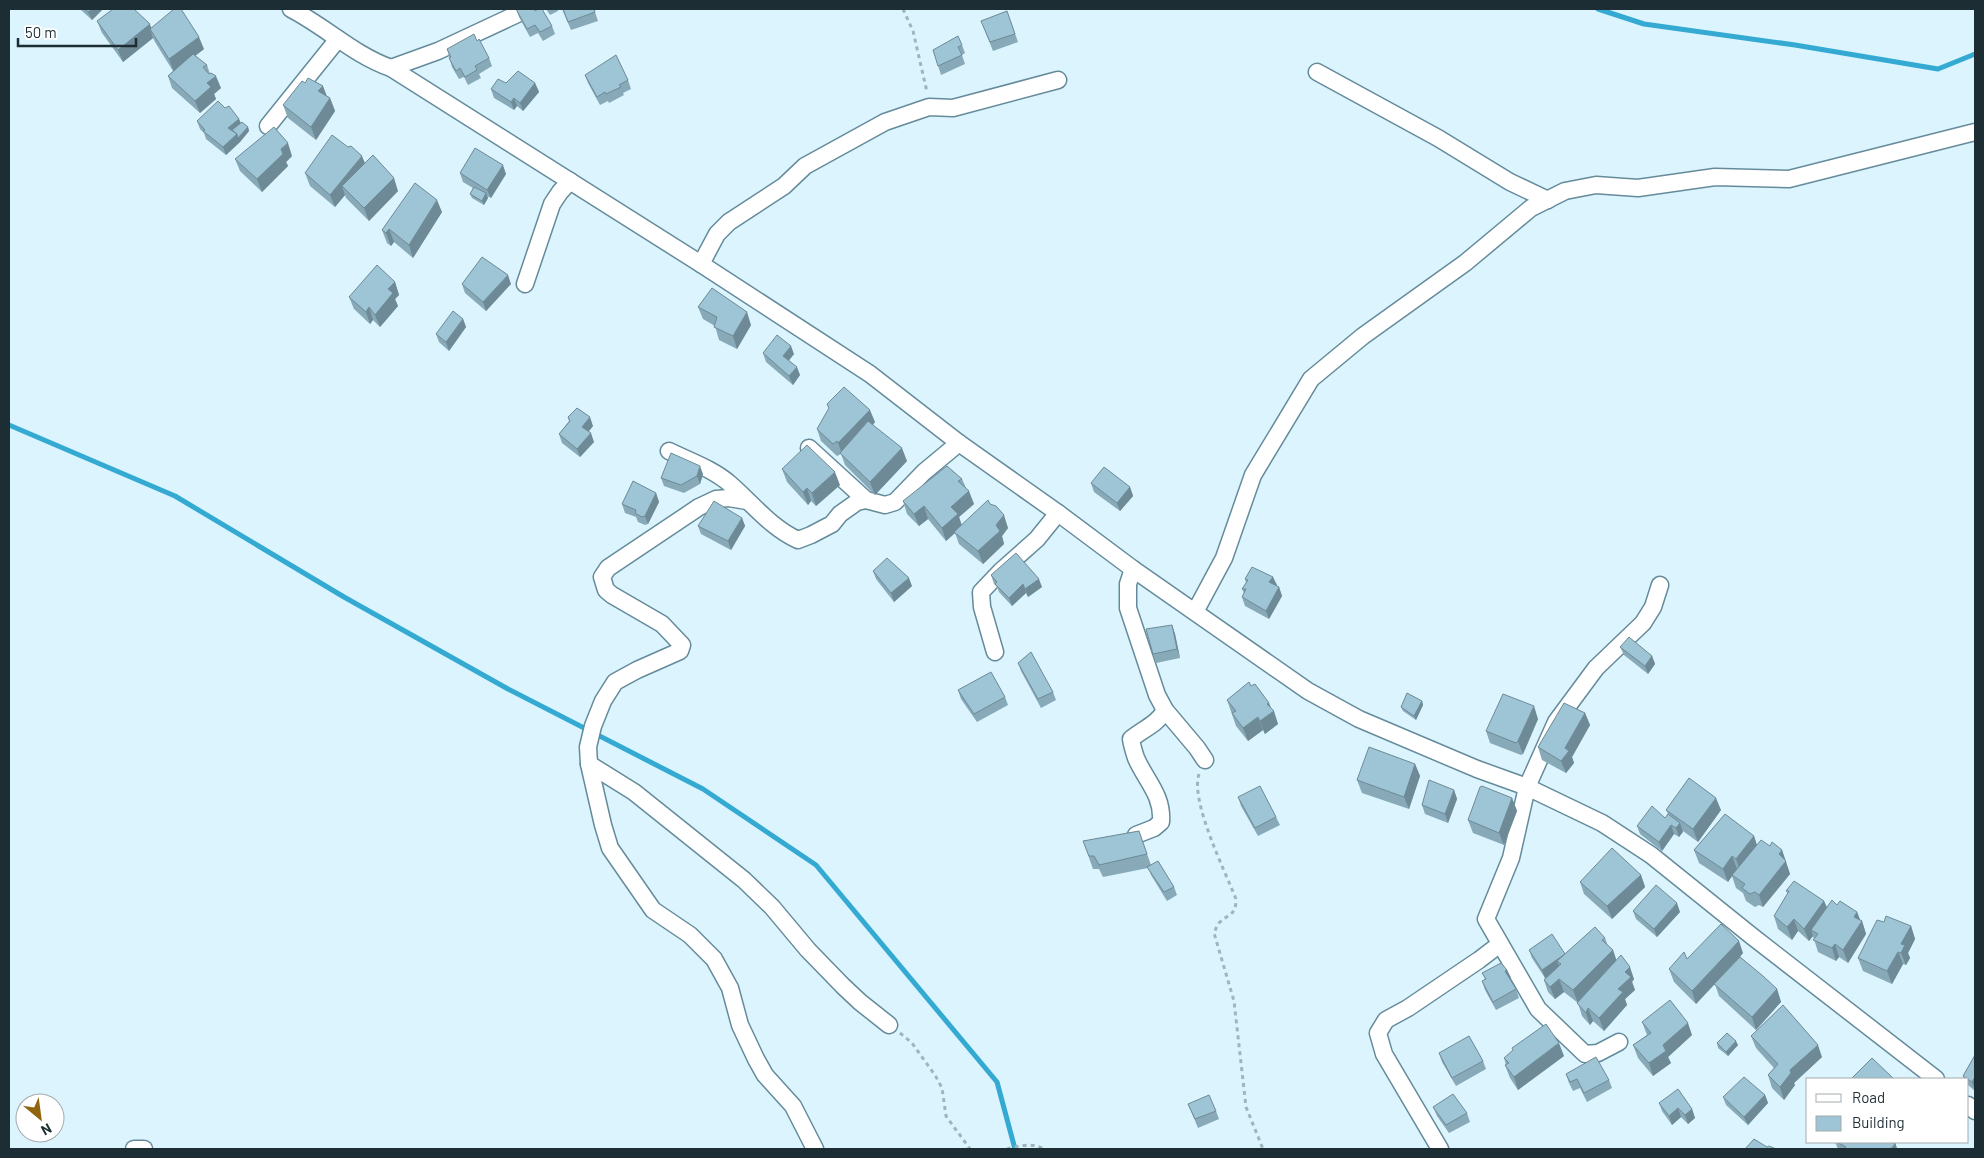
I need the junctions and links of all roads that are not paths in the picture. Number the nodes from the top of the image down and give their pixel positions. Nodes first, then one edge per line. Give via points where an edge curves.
1 (291, 9) edge
2 (528, 9) edge
3 (316, 15) edge
4 (338, 39) junction
5 (391, 68) junction
6 (1316, 72) dead end
7 (1058, 80) dead end
8 (268, 126) dead end
9 (1975, 132) edge
10 (570, 181) junction
11 (1548, 200) junction
12 (701, 264) junction
13 (525, 284) dead end
14 (959, 443) junction
15 (809, 448) edge
16 (668, 451) dead end
17 (866, 500) junction
18 (747, 501) junction
19 (1058, 513) junction
20 (1133, 569) junction
21 (1660, 585) dead end
22 (1195, 612) junction
23 (995, 652) dead end
24 (1165, 710) junction
25 (1205, 760) road end
26 (589, 764) junction
27 (1527, 787) junction
28 (1136, 835) edge
29 (1500, 944) junction
30 (892, 1027) road end
31 (1618, 1042) dead end
32 (1935, 1078) edge
33 (134, 1149) edge
34 (144, 1149) edge
35 (815, 1149) edge
36 (1440, 1149) edge

1 - 3 street
2 - 5 street via 447,47
3 - 4 street
4 - 5 street via 372,61
4 - 8 street
5 - 10 street
6 - 11 street via 1438,138 1510,182
7 - 12 street via 953,108 929,106 885,122 805,166 784,186 729,222 716,234
9 - 11 street via 1789,179 1716,177 1638,188 1596,185 1565,192
10 - 12 street
10 - 13 street via 552,204
11 - 22 street via 1531,208 1465,263 1363,336 1311,379 1253,475 1224,558
12 - 14 street via 870,374
14 - 17 street via 895,502 885,505
14 - 19 street
15 - 17 street
16 - 18 street via 729,482
17 - 18 street via 849,506 832,524 798,540
18 - 26 street via 716,499 699,506 608,568 602,577 606,590 662,624 682,645 680,651 615,682 593,726 588,747
19 - 20 street
19 - 23 street via 1037,539 981,592
20 - 22 street
20 - 24 street via 1128,584 1128,608
21 - 27 street via 1653,607 1643,623 1596,668 1556,722
22 - 27 street via 1308,691 1359,720
24 - 25 street
24 - 28 street via 1160,720 1131,739 1136,757 1162,809 1161,822
26 - 30 street via 634,792 744,880 843,986
26 - 35 street via 610,848 653,910 690,935 714,959 730,988 740,1025 756,1059 765,1075 793,1106
27 - 29 street via 1510,858 1486,919
27 - 32 street via 1602,823 1651,855
29 - 31 street via 1538,1008 1585,1054 1598,1053
29 - 36 street via 1386,1020 1378,1033 1384,1054
33 - 34 street

